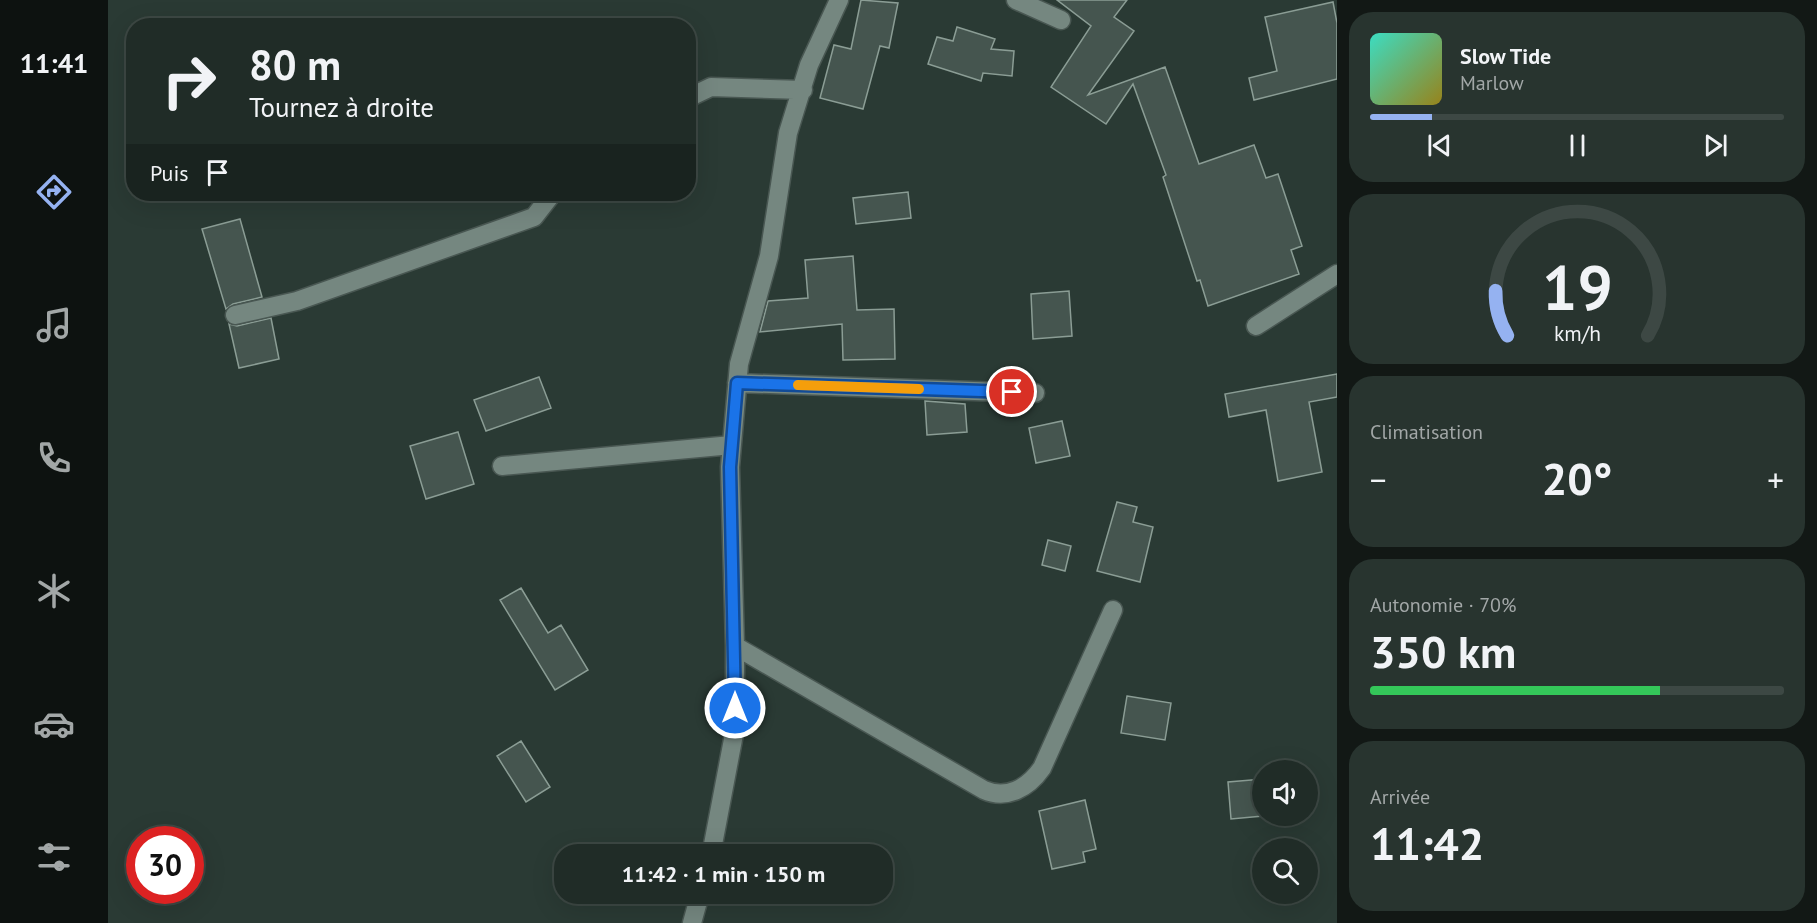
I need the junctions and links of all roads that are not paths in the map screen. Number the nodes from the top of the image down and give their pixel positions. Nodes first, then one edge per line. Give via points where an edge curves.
1 (839, 0) edge
2 (1016, 0) edge
3 (1060, 20) dead end
4 (803, 90) junction
5 (696, 94) edge
6 (547, 201) edge
7 (1337, 274) edge
8 (235, 315) dead end
9 (1256, 326) dead end
10 (737, 383) junction
11 (1035, 393) dead end
12 (732, 445) junction
13 (502, 466) dead end
14 (1113, 610) dead end
15 (735, 646) junction
16 (713, 844) edge
17 (697, 904) edge
18 (692, 923) edge

1 - 4 street via 809,65
2 - 3 street
4 - 5 street via 711,87
4 - 10 street via 788,133 769,256
6 - 8 street via 534,217 297,301
7 - 9 street
10 - 11 street
10 - 12 street
12 - 13 street
12 - 15 street
14 - 15 street via 1042,768 1025,786 1007,794 995,795 984,790
15 - 16 street via 735,729
17 - 18 street

